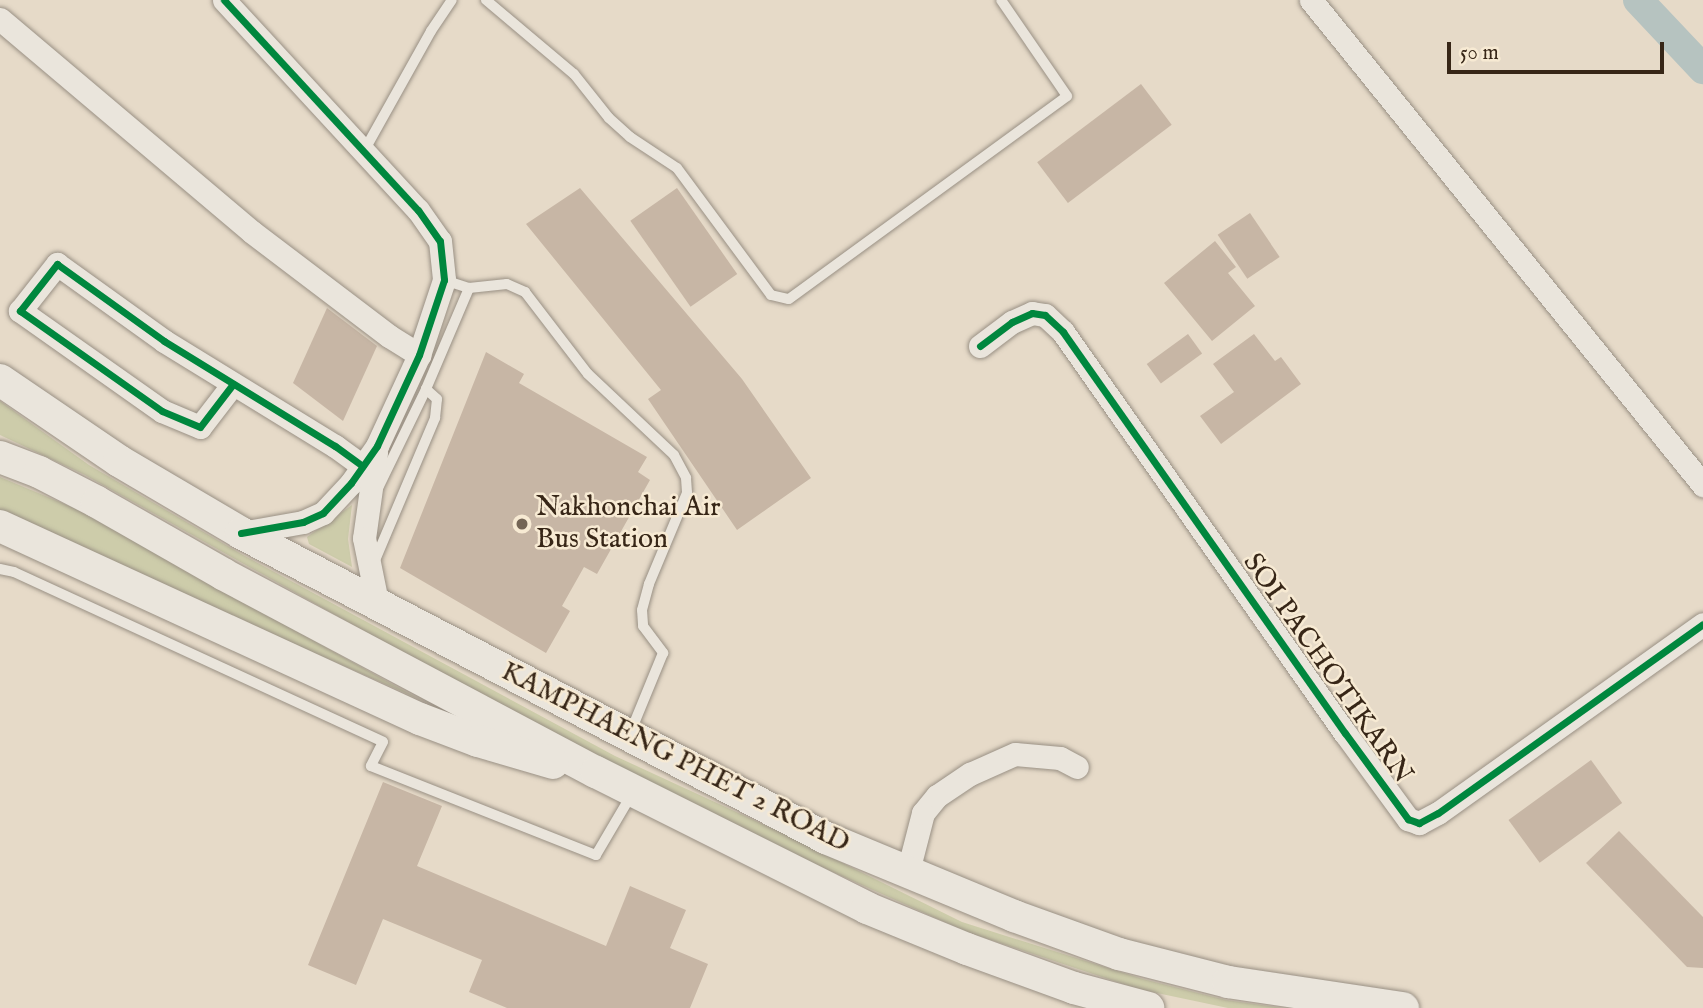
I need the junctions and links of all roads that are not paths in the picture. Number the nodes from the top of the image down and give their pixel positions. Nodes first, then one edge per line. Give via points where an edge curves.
1 (225, 0) edge
2 (452, 0) edge
3 (486, 0) edge
4 (1001, 0) edge
5 (1311, 0) edge
6 (0, 19) edge
7 (363, 154) junction
8 (444, 280) junction
9 (469, 288) junction
10 (980, 346) dead end
11 (419, 355) junction
12 (0, 380) edge
13 (233, 384) junction
14 (426, 389) junction
15 (377, 446) junction
16 (0, 457) edge
17 (363, 466) junction
18 (1703, 485) edge
19 (365, 516) junction
20 (0, 526) edge
21 (241, 533) junction
22 (0, 569) edge
23 (370, 573) junction
24 (378, 607) junction
25 (1703, 624) edge
26 (628, 737) junction
27 (1077, 767) dead end
28 (596, 772) junction
29 (633, 791) junction
30 (908, 871) junction
31 (1148, 1008) edge
32 (1403, 1008) edge

1 - 7 street
2 - 7 lane
3 - 4 lane via 574,74 630,137 677,168 771,295 789,299 1067,96
5 - 18 street
6 - 11 street via 252,232
7 - 8 street via 418,210 439,241
8 - 9 lane
8 - 11 street
9 - 14 lane
9 - 26 lane via 507,284 524,292 589,374 674,455 686,478 687,493 642,610 643,626 663,653
10 - 25 street, SOI PACHOTIKARN via 1032,313 1045,315 1063,331 1408,819 1428,820
11 - 15 street
12 - 21 main road, KAMPHAENG PHET 2 ROAD via 119,461
13 - 13 street via 57,264 20,311 162,411 200,427
13 - 17 street
14 - 19 lane
14 - 23 lane via 437,399 435,418
15 - 17 street
15 - 19 street
16 - 28 main road, KAMPHAENG PHET 2 ROAD via 97,502
17 - 21 street via 323,513 303,522
19 - 23 street
20 - 28 main road via 420,719 536,760
21 - 24 main road, KAMPHAENG PHET 2 ROAD
22 - 29 lane via 383,742 371,766 596,855
23 - 24 street
24 - 26 main road, KAMPHAENG PHET 2 ROAD
26 - 30 main road, KAMPHAENG PHET 2 ROAD via 826,838
27 - 30 street via 1060,758 1015,754 970,774 937,796 923,813
28 - 29 main road, KAMPHAENG PHET 2 ROAD
29 - 31 main road, KAMPHAENG PHET 2 ROAD via 867,908 1062,984
30 - 32 main road, KAMPHAENG PHET 2 ROAD via 1119,954 1228,982

